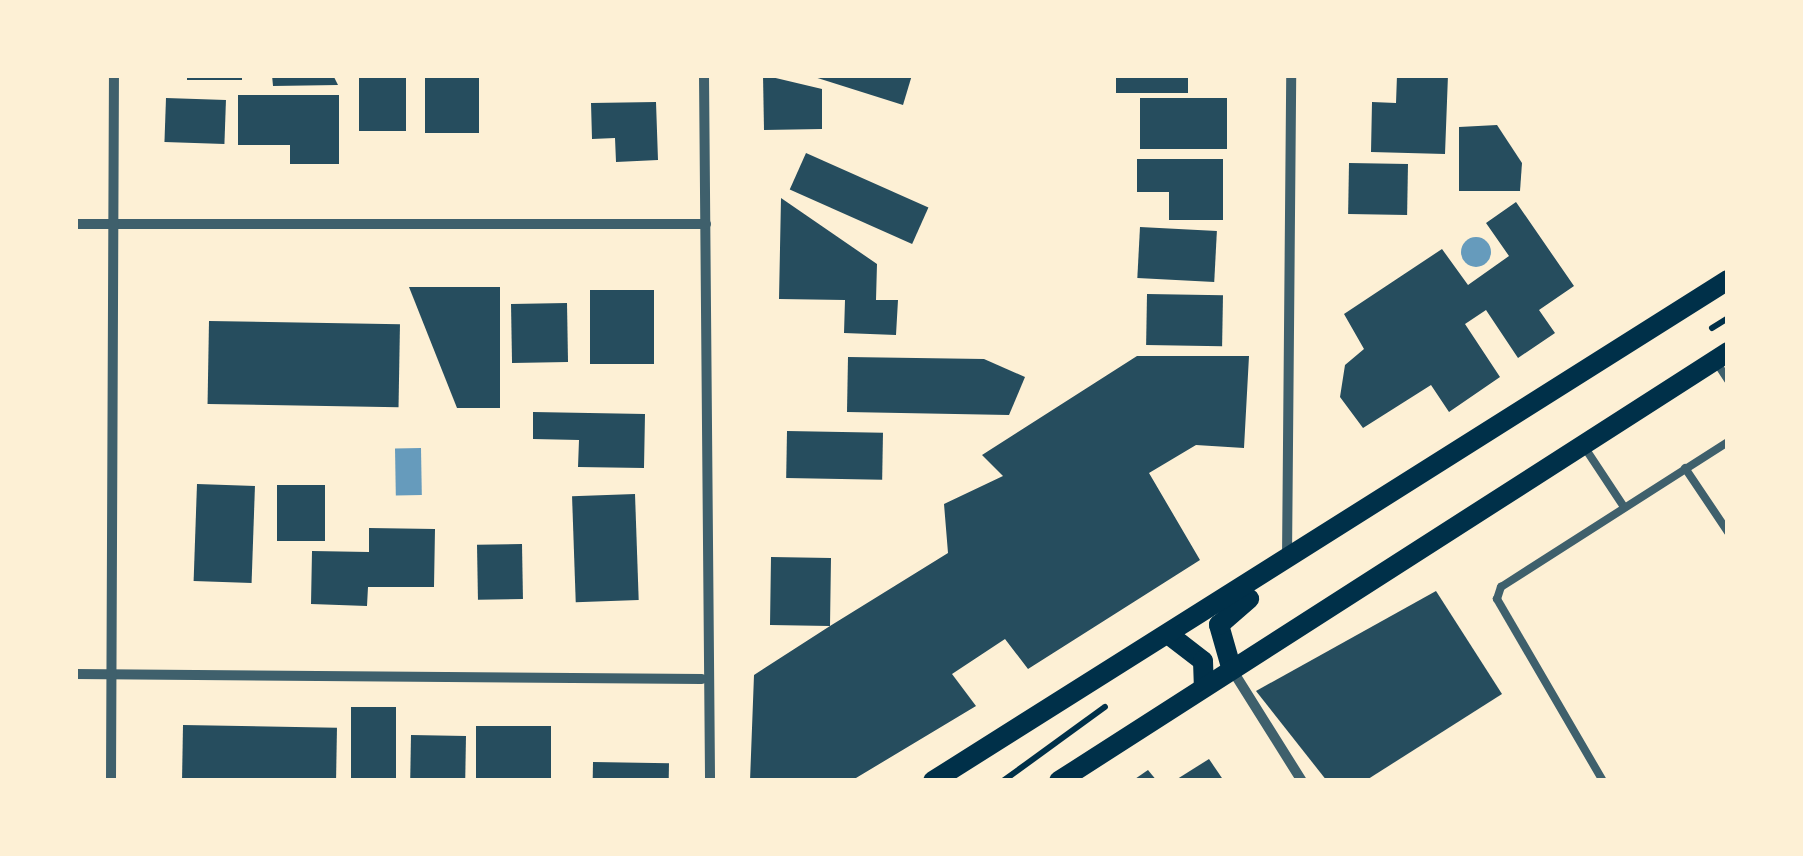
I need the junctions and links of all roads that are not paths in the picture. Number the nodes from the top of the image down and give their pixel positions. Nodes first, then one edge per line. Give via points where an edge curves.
1 (114, 75) edge
2 (704, 75) edge
3 (1291, 75) edge
4 (75, 224) edge
5 (115, 224) junction
6 (706, 224) junction
7 (1728, 280) edge
8 (1722, 356) edge
9 (1728, 380) edge
10 (1728, 442) edge
11 (1583, 446) junction
12 (1685, 468) junction
13 (1624, 507) junction
14 (1728, 532) edge
15 (1286, 560) junction
16 (1168, 634) junction
17 (1231, 667) junction
18 (75, 674) edge
19 (113, 675) junction
20 (702, 679) junction
21 (1204, 686) junction
22 (111, 781) edge
23 (710, 781) edge
24 (933, 781) edge
25 (1059, 781) edge
26 (1302, 781) edge
27 (1603, 781) edge

1 - 5 street
2 - 6 street
3 - 15 street
4 - 5 street
5 - 6 street
5 - 19 street
6 - 20 street
7 - 15 main road
8 - 9 lane
8 - 11 main road
10 - 12 lane
11 - 13 lane
11 - 17 main road
12 - 13 lane
12 - 14 lane
13 - 27 lane via 1501,587 1497,599
15 - 16 main road
15 - 17 main road via 1282,576 1220,624
16 - 21 main road via 1203,661
16 - 24 main road
17 - 21 main road
17 - 26 street
18 - 19 street
19 - 20 street
19 - 22 street
20 - 23 street
21 - 25 main road

